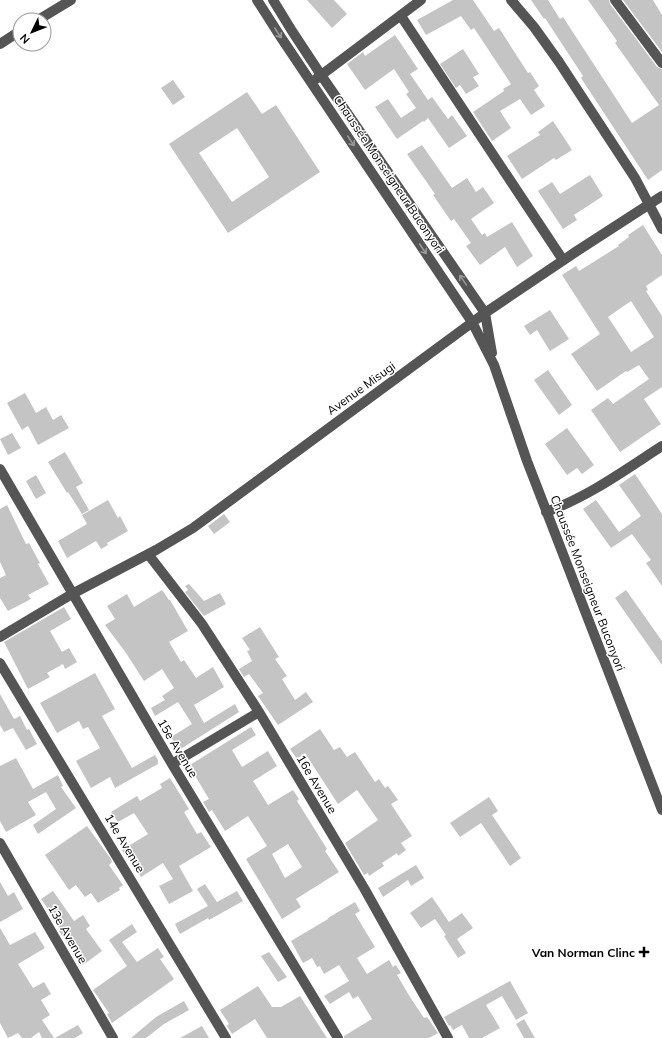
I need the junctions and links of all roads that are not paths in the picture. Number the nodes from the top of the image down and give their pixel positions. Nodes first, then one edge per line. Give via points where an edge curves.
1 (71, 0) edge
2 (257, 0) edge
3 (273, 0) edge
4 (511, 0) edge
5 (615, 0) edge
6 (417, 1) edge
7 (51, 12) edge
8 (401, 16) junction
9 (12, 36) edge
10 (0, 44) edge
11 (662, 63) edge
12 (321, 75) junction
13 (312, 83) junction
14 (662, 196) edge
15 (650, 204) junction
16 (662, 230) edge
17 (563, 260) junction
18 (485, 313) junction
19 (472, 322) junction
20 (494, 365) junction
21 (662, 446) edge
22 (0, 468) edge
23 (546, 512) junction
24 (152, 552) junction
25 (72, 594) junction
26 (0, 637) edge
27 (0, 663) edge
28 (258, 712) junction
29 (172, 764) junction
30 (662, 810) edge
31 (0, 843) edge
32 (113, 1038) edge
33 (226, 1038) edge
34 (338, 1038) edge
35 (448, 1038) edge

1 - 7 street
2 -> 13 street, Chaussée Monseigneur Buconyori
3 - 12 street, Chaussée Monseigneur Buconyori
4 - 15 street via 559,62
5 - 11 street
6 - 8 street
8 - 12 street
8 - 17 street
9 - 10 street
12 - 13 street
18 -> 12 street, Chaussée Monseigneur Buconyori
13 -> 19 street, Chaussée Monseigneur Buconyori
14 - 15 street, Avenue Misugi
15 - 16 street
15 - 17 street, Avenue Misugi
17 - 18 street, Avenue Misugi
18 - 19 street, Avenue Misugi
18 - 20 street, Chaussée Monseigneur Buconyori
19 - 20 street, Chaussée Monseigneur Buconyori
19 - 24 street, Avenue Misugi via 193,528
20 - 23 street, Chaussée Monseigneur Buconyori
21 - 23 street via 578,499
22 - 25 street, 15e Avenue
23 - 30 street, Chaussée Monseigneur Buconyori
24 - 25 street, Avenue Misugi
24 - 28 street, 16e Avenue
25 - 26 street, Avenue Misugi
25 - 29 street, 15e Avenue
27 - 33 street, 14e Avenue
28 - 29 street
28 - 35 street, 16e Avenue via 364,888
29 - 34 street, 15e Avenue
31 - 32 street, 13e Avenue

